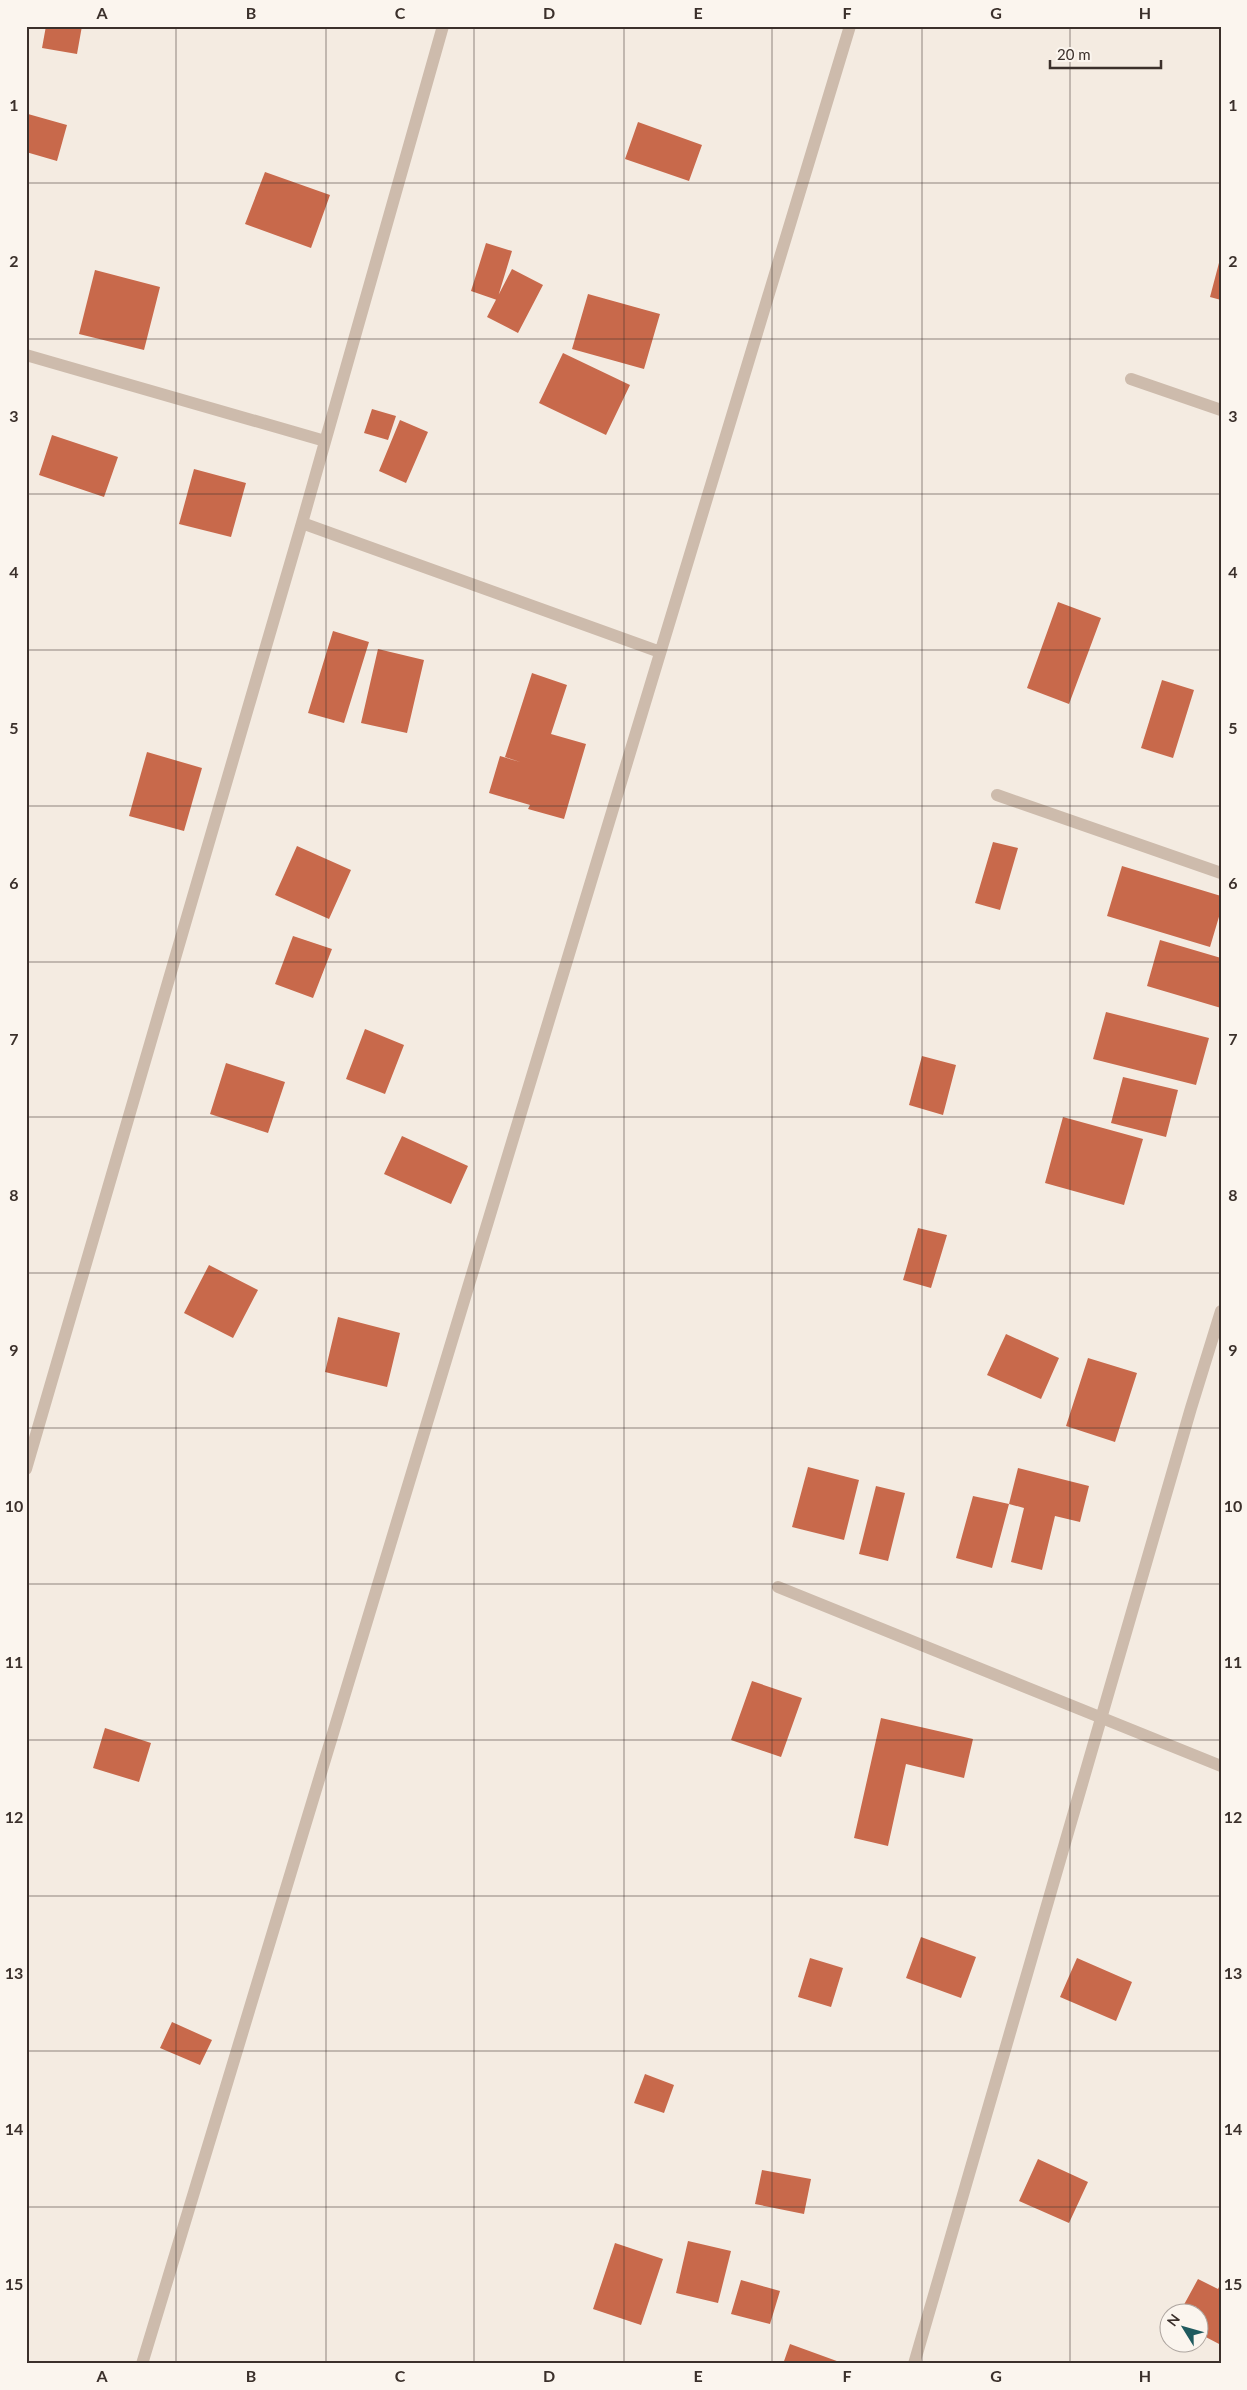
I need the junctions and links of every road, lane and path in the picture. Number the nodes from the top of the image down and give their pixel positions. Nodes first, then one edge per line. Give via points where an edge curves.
1 (443, 26) edge
2 (850, 26) edge
3 (26, 355) edge
4 (1131, 379) dead end
5 (1221, 410) edge
6 (325, 440) junction
7 (302, 523) junction
8 (660, 652) junction
9 (997, 795) dead end
10 (1221, 873) edge
11 (1221, 1311) edge
12 (26, 1469) edge
13 (778, 1587) dead end
14 (1101, 1718) junction
15 (1221, 1766) edge
16 (142, 2364) edge
17 (914, 2364) edge

1 - 6 street
2 - 8 street
3 - 6 street
4 - 5 street
6 - 7 street
7 - 8 street
7 - 12 street
8 - 16 street
9 - 10 street
11 - 14 street
13 - 14 street
14 - 15 street
14 - 17 street

